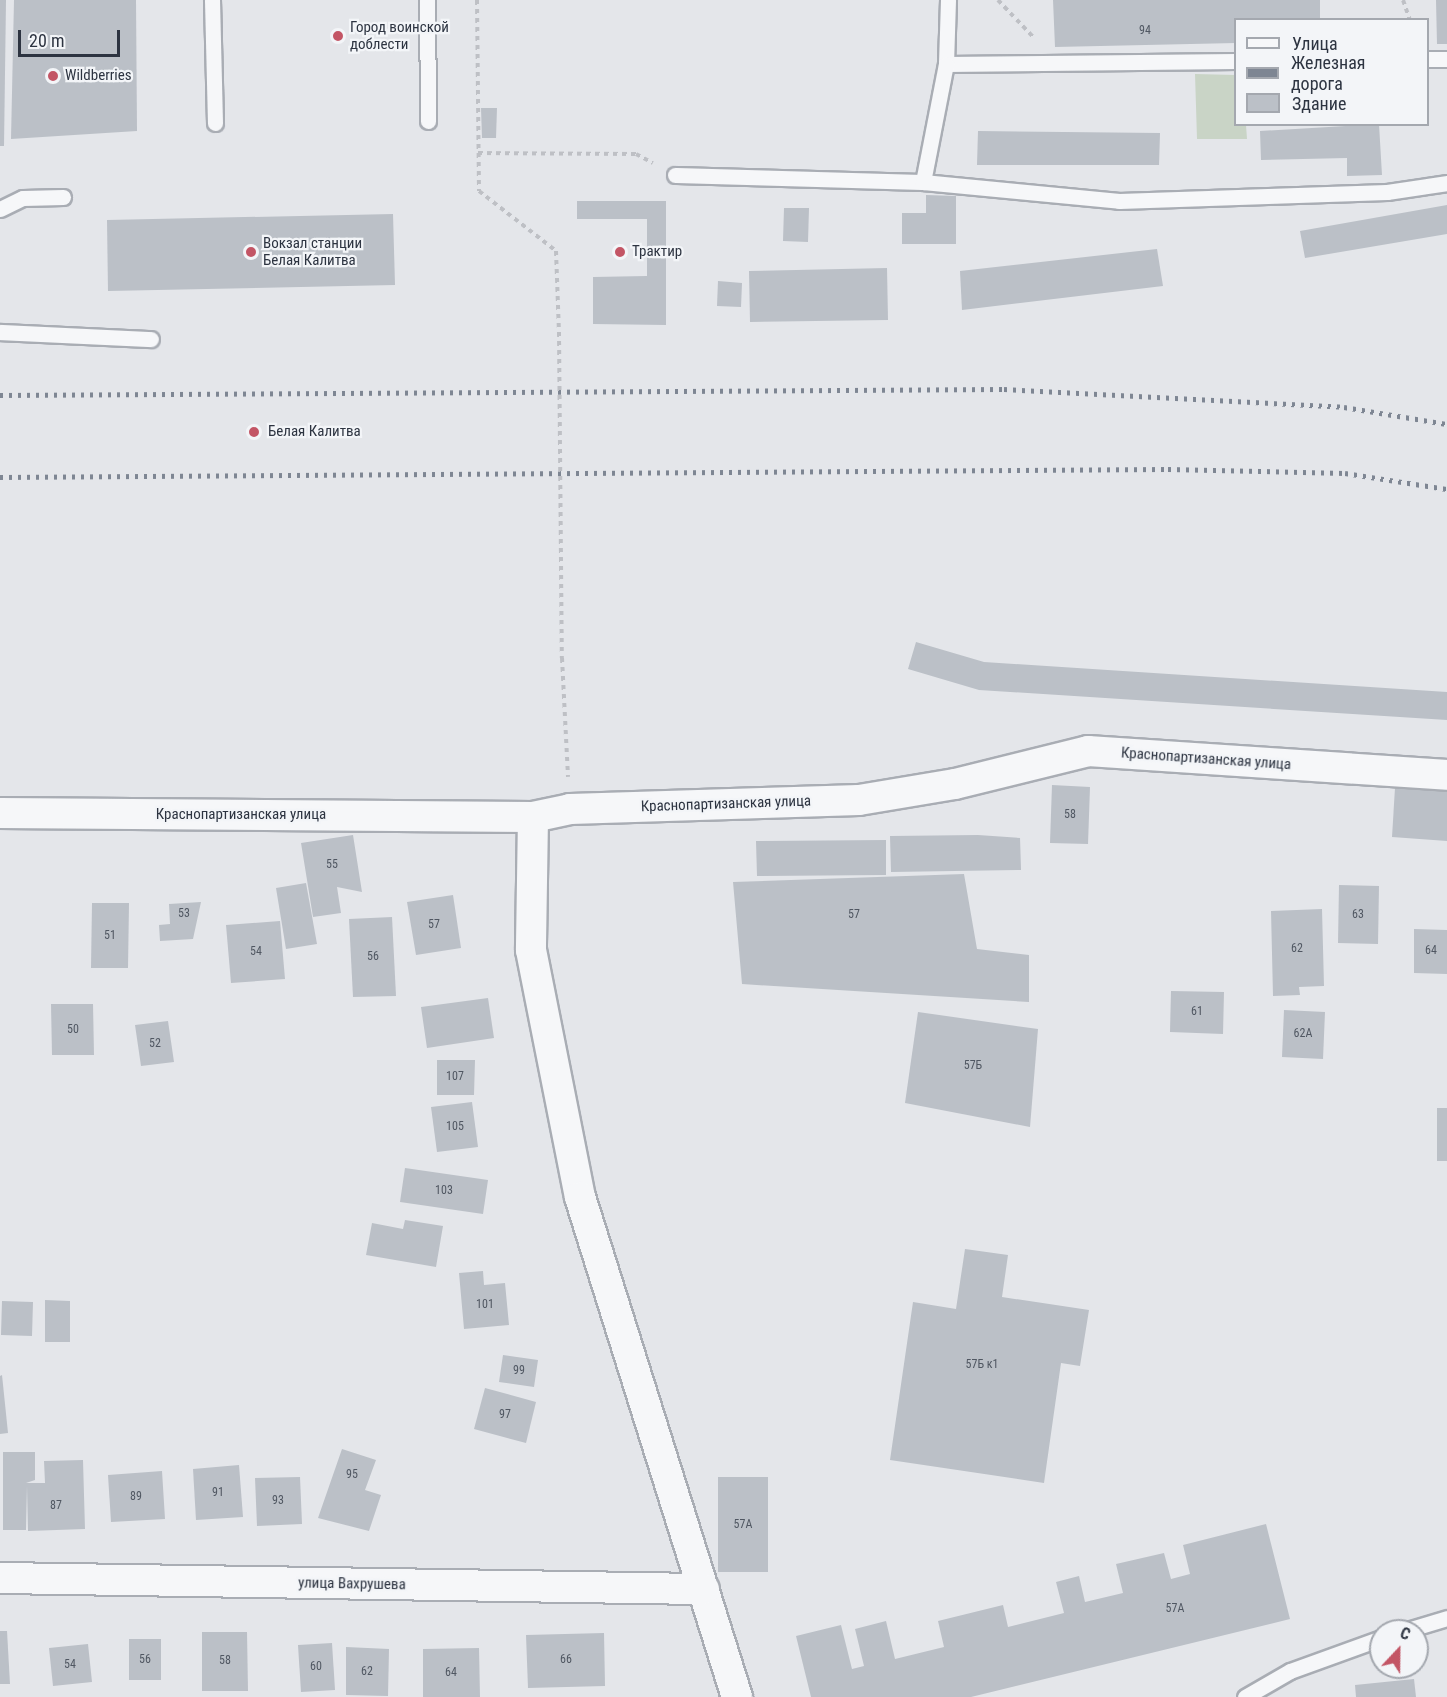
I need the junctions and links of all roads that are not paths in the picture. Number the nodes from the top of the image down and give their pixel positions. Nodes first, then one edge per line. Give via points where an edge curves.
1 (212, 0) edge
2 (427, 0) edge
3 (948, 0) edge
4 (1429, 59) edge
5 (1447, 59) edge
6 (1234, 61) edge
7 (946, 64) junction
8 (428, 120) dead end
9 (216, 123) dead end
10 (675, 175) road end
11 (923, 182) junction
12 (1447, 183) edge
13 (63, 197) dead end
14 (0, 209) edge
15 (0, 332) edge
16 (151, 339) dead end
17 (1447, 775) edge
18 (0, 813) edge
19 (533, 817) junction
20 (0, 1578) edge
21 (704, 1589) junction
22 (1447, 1618) edge
23 (1429, 1623) edge
24 (1369, 1642) edge
25 (737, 1697) edge
26 (1245, 1697) edge

1 - 9 lane
2 - 8 lane
3 - 7 lane
4 - 5 lane
6 - 7 lane
7 - 11 lane
10 - 11 lane
11 - 12 lane via 1119,201 1387,192
13 - 14 lane via 23,198
15 - 16 lane
17 - 19 street, Краснопартизанская улица via 1088,751 955,784 859,800 570,809
18 - 19 street, Краснопартизанская улица
19 - 21 street via 531,950 580,1197
20 - 21 street, улица Вахрушева
21 - 25 street
22 - 23 lane
24 - 26 lane via 1290,1671

